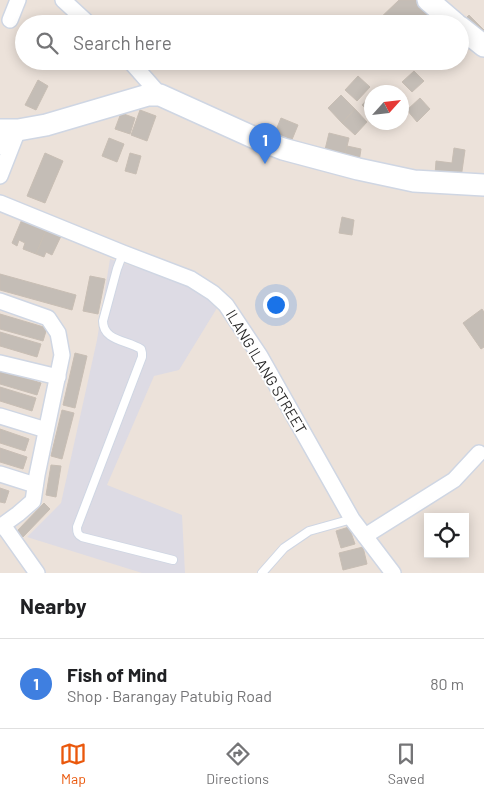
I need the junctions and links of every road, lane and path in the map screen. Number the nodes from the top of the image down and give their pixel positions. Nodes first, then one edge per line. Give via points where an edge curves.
1 (18, 0) edge
2 (63, 0) edge
3 (428, 0) edge
4 (79, 15) edge
5 (446, 15) edge
6 (10, 20) dead end
7 (469, 34) edge
8 (484, 46) edge
9 (138, 70) edge
10 (160, 95) junction
11 (8, 130) edge
12 (0, 150) edge
13 (0, 176) edge
14 (484, 185) edge
15 (0, 203) edge
16 (123, 253) junction
17 (0, 302) edge
18 (0, 364) edge
19 (58, 377) junction
20 (0, 416) edge
21 (46, 430) junction
22 (478, 453) dead end
23 (0, 474) edge
24 (35, 485) junction
25 (352, 519) junction
26 (2, 526) edge
27 (365, 536) junction
28 (173, 560) dead end
29 (37, 573) edge
30 (262, 573) edge
31 (393, 573) edge

1 - 6 street
2 - 4 street
3 - 5 main road
7 - 8 main road
9 - 10 street
10 - 11 main road via 148,95 46,124
10 - 14 main road via 283,149 414,181
11 - 12 lane
11 - 13 street
15 - 16 street, ILANG ILANG STREET
16 - 25 street, ILANG ILANG STREET via 191,279 226,305 260,356
16 - 28 lane via 103,327 108,335 141,349 142,357 77,532 82,537
17 - 19 street via 48,318 58,333 62,355
18 - 19 street
19 - 21 street
20 - 21 street
21 - 24 street
22 - 27 street via 454,480
23 - 24 street
24 - 26 street via 33,501
25 - 27 street, ILANG ILANG STREET
25 - 30 lane via 309,531 284,548
26 - 29 street
27 - 31 street, ILANG ILANG STREET

